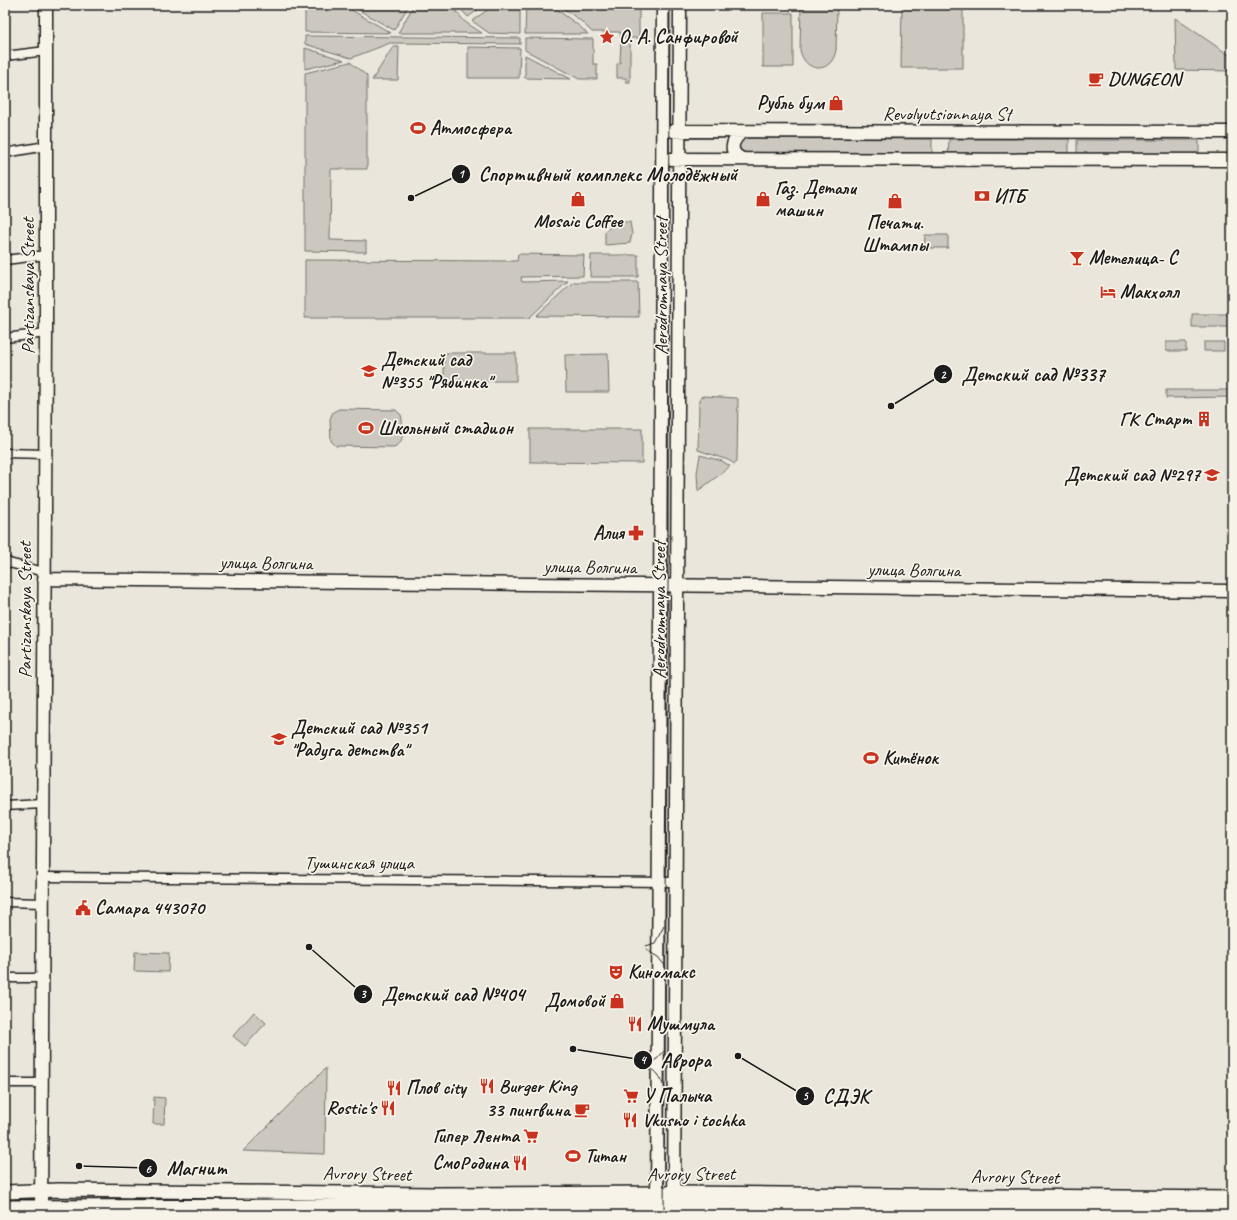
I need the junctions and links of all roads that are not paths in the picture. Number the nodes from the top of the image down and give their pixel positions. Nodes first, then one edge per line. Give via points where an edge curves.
1 (46, 5) edge
2 (663, 5) edge
3 (680, 5) edge
4 (46, 50) junction
5 (5, 56) edge
6 (662, 131) junction
7 (680, 132) junction
8 (742, 132) junction
9 (1232, 132) edge
10 (46, 146) junction
11 (5, 153) edge
12 (679, 158) junction
13 (662, 159) junction
14 (743, 159) junction
15 (1232, 160) edge
16 (46, 256) junction
17 (5, 260) edge
18 (46, 333) junction
19 (5, 338) edge
20 (5, 453) edge
21 (45, 454) junction
22 (5, 560) edge
23 (44, 575) junction
24 (660, 586) junction
25 (678, 586) junction
26 (1232, 591) edge
27 (42, 804) junction
28 (5, 806) edge
29 (42, 877) junction
30 (658, 881) junction
31 (676, 882) junction
32 (5, 902) edge
33 (42, 903) junction
34 (5, 978) edge
35 (41, 978) junction
36 (5, 1083) edge
37 (41, 1084) junction
38 (40, 1191) junction
39 (5, 1192) edge
40 (1232, 1198) edge
41 (657, 1204) edge
42 (674, 1204) edge
43 (5, 1207) edge
44 (1232, 1207) edge
45 (40, 1211) edge

1 - 4 main road, Partizanskaya Street
2 - 6 main road, Aerodromnaya Street
3 - 7 main road, Aerodromnaya Street
4 - 5 street
4 - 10 main road, Partizanskaya Street
6 - 7 main road, Revolyutsionnaya St
6 - 13 main road, Aerodromnaya Street
7 - 8 main road, Revolyutsionnaya St
7 - 12 main road, Aerodromnaya Street
8 - 9 main road, Revolyutsionnaya St
8 - 14 main road via 734,138 733,147 734,154
10 - 11 street
10 - 16 main road, Partizanskaya Street
12 - 13 main road
12 - 14 main road
12 - 25 main road, Aerodromnaya Street
13 - 24 main road, Aerodromnaya Street
14 - 15 main road
16 - 17 street
16 - 18 main road, Partizanskaya Street
18 - 19 street
18 - 21 main road, Partizanskaya Street
20 - 21 street
21 - 23 main road, Partizanskaya Street
22 - 23 street, улица Волгина
23 - 24 main road, улица Волгина
23 - 27 main road, Partizanskaya Street
24 - 25 main road, улица Волгина
24 - 30 main road, Aerodromnaya Street
25 - 26 main road, улица Волгина
25 - 31 main road, Aerodromnaya Street
27 - 28 street
27 - 29 main road, Partizanskaya Street
29 - 30 street, Тушинская улица
29 - 33 main road, Partizanskaya Street
30 - 31 street, Тушинская улица
30 - 41 main road, Aerodromnaya Street
31 - 42 main road, Aerodromnaya Street
32 - 33 street
33 - 35 main road, Partizanskaya Street
34 - 35 street
35 - 37 main road, Partizanskaya Street
36 - 37 street
37 - 38 main road, Partizanskaya Street
38 - 39 main road, Avrory Street
38 - 41 main road, Avrory Street via 434,1194
38 - 45 main road, Partizanskaya Street
40 - 42 main road, Avrory Street
41 - 42 main road, Avrory Street
41 - 45 main road, Avrory Street
42 - 44 main road, Avrory Street
43 - 45 main road, Avrory Street

